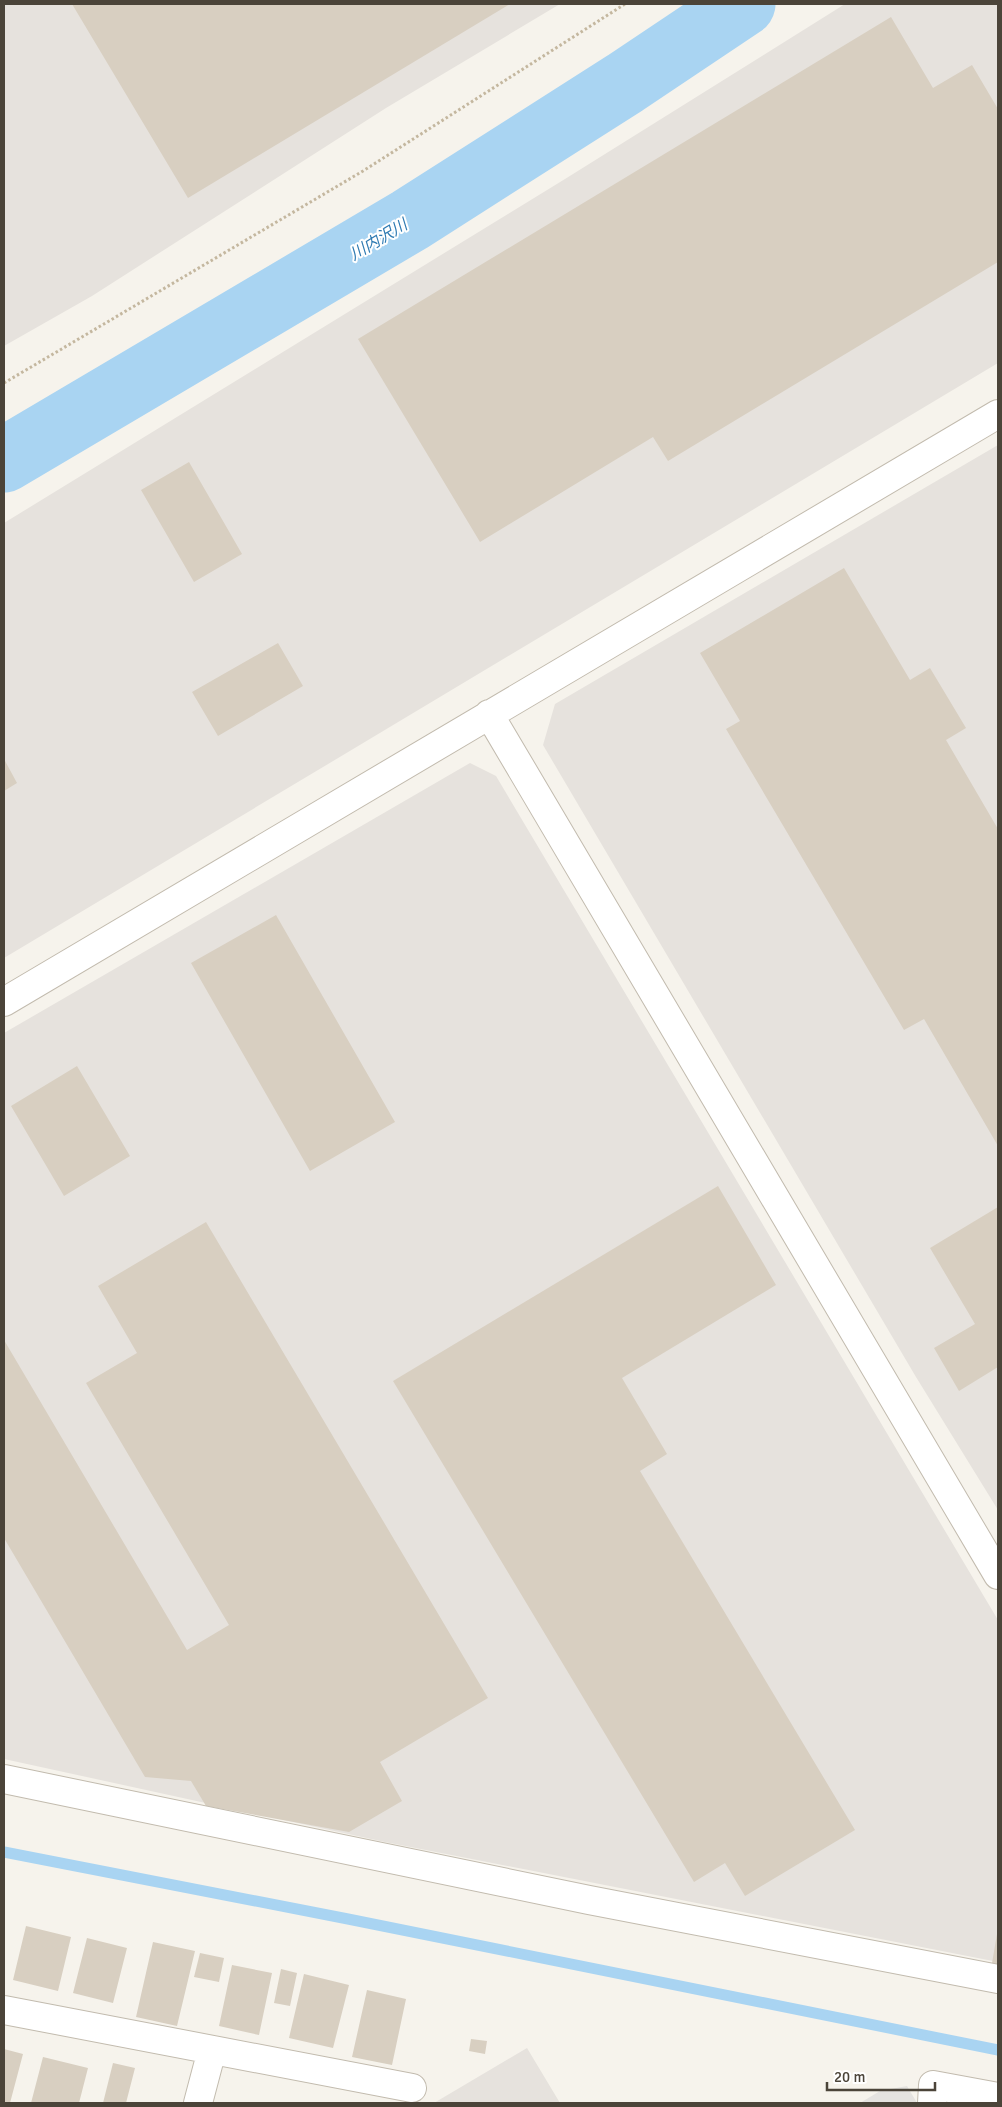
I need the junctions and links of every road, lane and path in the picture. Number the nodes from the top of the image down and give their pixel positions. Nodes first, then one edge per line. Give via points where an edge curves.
1 (625, 4) edge
2 (4, 383) edge
3 (998, 414) edge
4 (490, 714) junction
5 (4, 1002) edge
6 (998, 1575) edge
7 (4, 1779) edge
8 (998, 1979) edge
9 (4, 2010) edge
10 (212, 2050) junction
11 (412, 2088) dead end
12 (998, 2097) edge
13 (198, 2103) edge
14 (932, 2103) edge

1 - 2 path via 363,171
3 - 4 street
4 - 5 street
4 - 6 street
7 - 8 street via 589,1900
9 - 10 street
10 - 11 street
10 - 13 street
12 - 14 street via 933,2086

